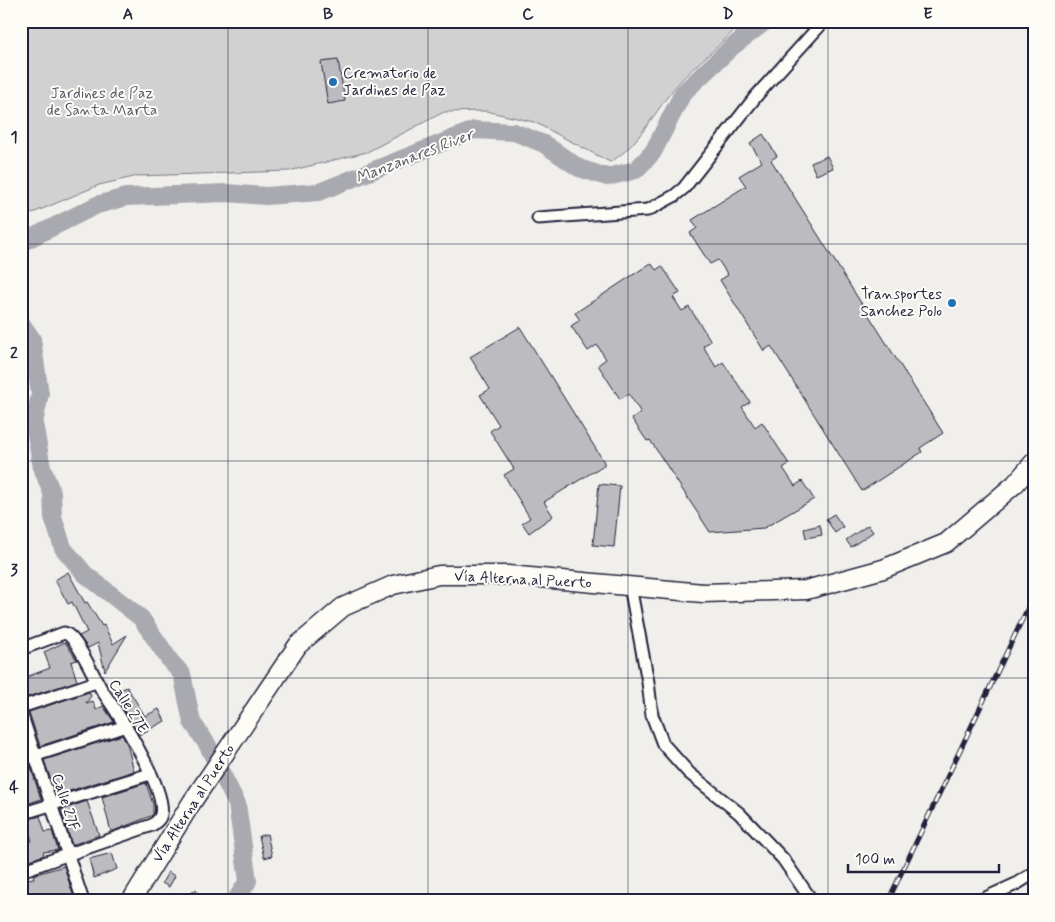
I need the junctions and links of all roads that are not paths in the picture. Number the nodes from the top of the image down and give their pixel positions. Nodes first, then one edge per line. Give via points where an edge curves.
1 (824, 21) edge
2 (538, 218) dead end
3 (1034, 462) edge
4 (630, 586) junction
5 (21, 649) edge
6 (96, 682) junction
7 (21, 706) edge
8 (21, 713) edge
9 (126, 726) junction
10 (35, 756) junction
11 (21, 760) edge
12 (150, 774) junction
13 (52, 805) junction
14 (21, 814) edge
15 (66, 855) junction
16 (21, 871) edge
17 (1034, 872) edge
18 (83, 901) edge
19 (131, 901) edge
20 (812, 901) edge
21 (979, 901) edge

1 - 2 street via 756,95 684,188 674,196 648,210
3 - 4 main road, Vía Alterna al Puerto via 1015,484 946,543 883,570 806,590 703,593
4 - 19 main road, Vía Alterna al Puerto via 508,575 439,575 393,585 343,607 298,645 192,802
4 - 20 street via 652,715 663,744 689,773 739,813 783,859
5 - 6 street, Calle 27E via 64,633 73,637
6 - 7 street
6 - 9 street, Calle 27E
8 - 10 street, Calle 27F
9 - 10 street
9 - 12 street, Calle 27E
10 - 11 street
10 - 13 street, Calle 27F
12 - 13 street
12 - 15 street, Calle 27E via 162,812 152,826
13 - 14 street
13 - 15 street, Calle 27F
15 - 16 street, Calle 27E
15 - 18 street, Calle 27F
17 - 21 street

